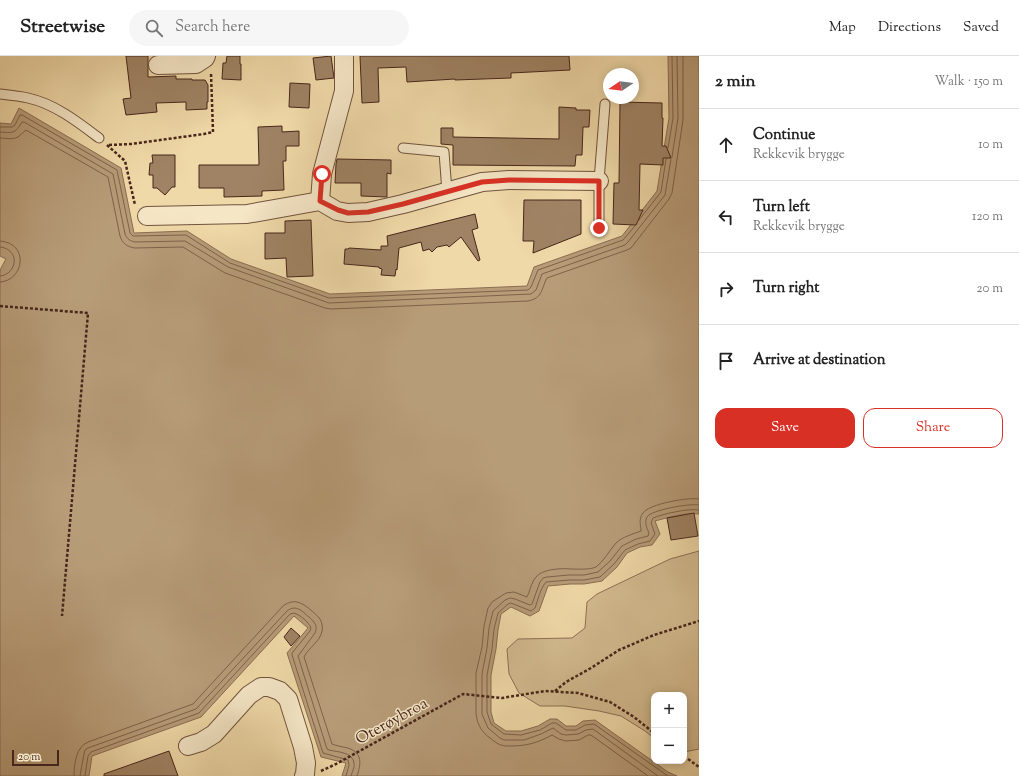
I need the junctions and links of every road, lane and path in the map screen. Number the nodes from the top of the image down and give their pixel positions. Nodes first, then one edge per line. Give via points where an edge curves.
1 (344, 56) edge
2 (205, 57) edge
3 (158, 65) dead end
4 (0, 94) edge
5 (605, 104) dead end
6 (99, 138) joint
7 (107, 145) junction
8 (403, 148) dead end
9 (599, 181) junction
10 (447, 192) junction
11 (320, 201) junction
12 (147, 216) joint
13 (599, 228) dead end
14 (0, 306) edge
15 (62, 616) dead end
16 (699, 621) edge
17 (554, 691) junction
18 (651, 731) edge
19 (188, 746) dead end
20 (687, 758) edge
21 (336, 764) dead end
22 (699, 767) edge
23 (304, 776) edge

1 - 11 street via 344,91 322,174
2 - 3 street via 196,64
2 - 7 path via 211,72 213,132
4 - 6 lane via 29,98 53,107 79,122
5 - 9 lane
6 - 7 path
7 - 12 path via 125,161 135,204
8 - 10 lane via 444,152
9 - 10 street via 509,180 482,182
9 - 13 lane
10 - 11 street via 368,212 348,213
11 - 12 street via 247,214
14 - 15 path via 88,313
16 - 17 path via 654,634 619,650
17 - 18 path via 578,693 610,702
17 - 21 path, Oterøybroa via 502,698 463,694
19 - 23 street via 214,734 249,695 261,687 269,687 280,691 288,699 303,747 306,763
20 - 22 path

